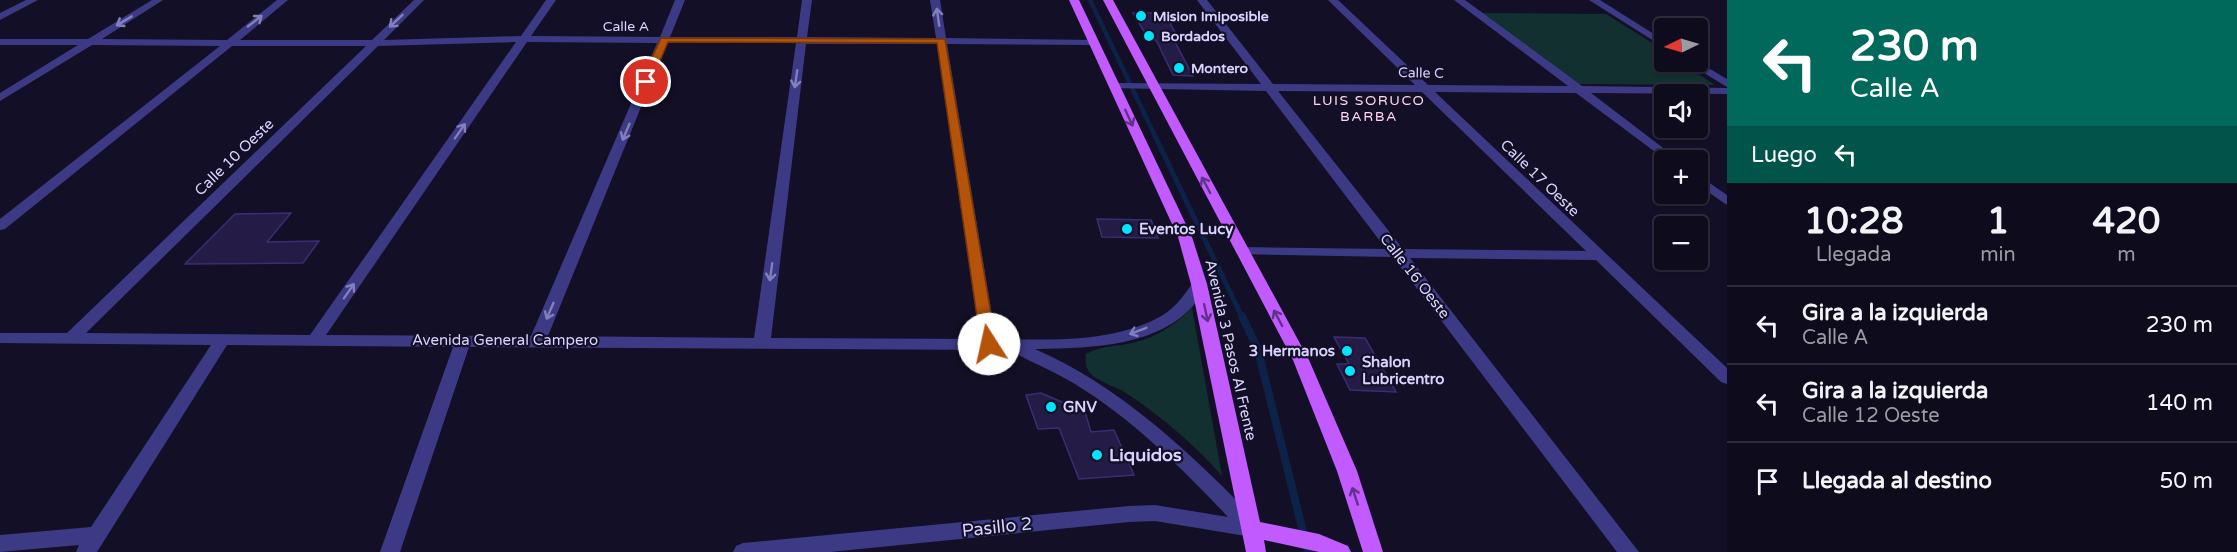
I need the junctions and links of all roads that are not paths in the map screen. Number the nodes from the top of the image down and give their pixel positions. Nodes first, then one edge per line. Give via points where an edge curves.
1 (33, 0) edge
2 (158, 0) edge
3 (283, 0) edge
4 (419, 0) edge
5 (551, 0) edge
6 (680, 0) edge
7 (807, 0) edge
8 (935, 0) edge
9 (1074, 0) edge
10 (1108, 0) edge
11 (1202, 0) edge
12 (1333, 0) edge
13 (1459, 0) edge
14 (1594, 0) edge
15 (0, 18) edge
16 (1654, 38) edge
17 (524, 39) junction
18 (664, 40) junction
19 (802, 40) junction
20 (941, 41) junction
21 (0, 42) edge
22 (89, 42) junction
23 (228, 42) junction
24 (1093, 42) junction
25 (374, 43) junction
26 (1707, 72) edge
27 (1727, 84) edge
28 (1146, 85) junction
29 (1268, 85) junction
30 (1120, 86) junction
31 (1421, 88) junction
32 (1579, 90) junction
33 (1727, 91) edge
34 (0, 98) edge
35 (1660, 150) edge
36 (1708, 187) edge
37 (1727, 201) edge
38 (0, 226) edge
39 (1242, 251) junction
40 (1398, 254) junction
41 (1598, 256) junction
42 (1199, 284) junction
43 (0, 338) edge
44 (72, 338) junction
45 (315, 339) junction
46 (222, 340) junction
47 (463, 340) junction
48 (538, 340) junction
49 (762, 341) junction
50 (989, 344) junction
51 (1009, 345) junction
52 (1727, 378) edge
53 (1252, 529) junction
54 (92, 543) edge
55 (0, 544) edge
56 (390, 552) edge
57 (743, 552) edge
58 (1256, 552) edge
59 (1341, 552) edge
60 (1373, 552) edge
61 (1629, 552) edge

1 - 15 street
2 -> 22 street
23 -> 3 street
4 -> 25 street, Calle 10 Oeste
5 - 17 street
6 - 18 street
7 - 19 street
20 -> 8 street
9 - 24 main road, Avenida 3 Pasos Al Frente
10 - 28 main road
11 - 29 street, Calle 16 Oeste
12 - 31 street, Calle 17 Oeste
13 - 32 street
14 - 16 street
17 - 18 street, Calle A
17 - 25 street, Calle A
45 -> 17 street
18 - 19 street, Calle A
18 -> 48 street
19 - 20 street, Calle A
19 -> 49 street
20 - 24 street, Calle A
20 - 50 street
21 - 22 street, Calle A
22 - 23 street, Calle A
22 - 34 street
23 - 25 street, Calle A
23 - 38 street
24 - 30 main road, Avenida 3 Pasos Al Frente
25 - 44 street, Calle 10 Oeste
26 - 27 street
28 - 29 street, Calle C
28 - 30 street, Calle C
39 -> 28 main road
29 - 31 street, Calle C
29 - 40 street, Calle 16 Oeste
30 -> 42 main road, Avenida 3 Pasos Al Frente via 1185,237
31 - 32 street, Calle C
31 - 41 street, Calle 17 Oeste
32 - 33 street, Calle C
32 - 35 street
36 - 37 street
39 - 40 street
60 -> 39 main road via 1347,471 1301,360
40 - 41 street
40 - 61 street, Calle 16 Oeste
41 - 52 street, Calle 17 Oeste
42 -> 51 street, Avenida General Campero via 1186,304 1162,321 1130,334 1092,341
42 -> 53 main road, Avenida 3 Pasos Al Frente
43 - 44 street, Avenida General Campero
44 - 46 street, Avenida General Campero
45 - 46 street, Avenida General Campero
45 - 47 street, Avenida General Campero
46 - 54 street
47 - 48 street, Avenida General Campero
47 - 56 street
48 - 49 street, Avenida General Campero
49 - 50 street, Avenida General Campero
50 - 51 street, Avenida General Campero
51 - 53 street, Avenida General Campero via 1041,357 1140,423 1209,484
53 - 57 street, Pasillo 2 via 1155,513 1129,514
53 - 58 main road, Avenida 3 Pasos Al Frente
53 - 59 main road via 1319,543
54 - 55 street

